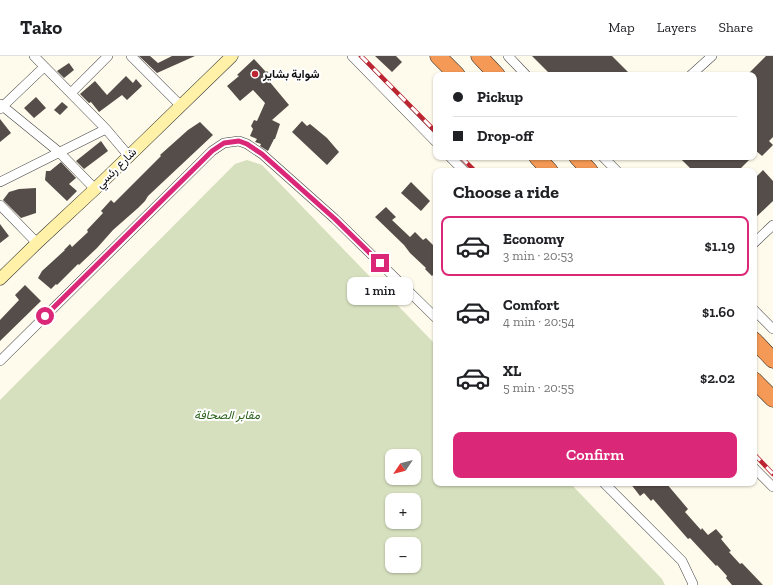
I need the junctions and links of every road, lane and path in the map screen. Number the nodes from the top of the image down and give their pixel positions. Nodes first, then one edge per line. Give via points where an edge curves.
1 (34, 56) edge
2 (108, 56) edge
3 (131, 56) edge
4 (232, 56) edge
5 (352, 56) edge
6 (438, 56) edge
7 (479, 56) edge
8 (508, 56) edge
9 (712, 56) edge
10 (44, 67) junction
11 (454, 72) edge
12 (494, 72) edge
13 (523, 72) edge
14 (694, 72) edge
15 (71, 93) junction
16 (180, 105) junction
17 (1, 106) edge
18 (106, 129) junction
19 (433, 139) edge
20 (59, 152) junction
21 (128, 156) junction
22 (453, 160) edge
23 (540, 160) edge
24 (580, 160) edge
25 (606, 160) edge
26 (461, 168) edge
27 (547, 168) edge
28 (587, 168) edge
29 (614, 168) edge
30 (0, 182) edge
31 (94, 189) junction
32 (0, 205) edge
33 (773, 225) edge
34 (757, 240) edge
35 (37, 243) junction
36 (0, 279) edge
37 (757, 313) edge
38 (433, 315) edge
39 (773, 329) edge
40 (757, 343) edge
41 (773, 360) edge
42 (0, 361) edge
43 (757, 383) edge
44 (773, 399) edge
45 (757, 471) edge
46 (607, 486) edge
47 (773, 487) edge
48 (692, 585) edge

1 - 10 street
2 - 15 street
3 - 16 street
4 - 16 street, شارع رئسي
5 - 19 street
6 - 11 highway
7 - 12 highway
8 - 13 street
9 - 14 street
10 - 15 street
10 - 17 street
15 - 18 street
16 - 21 street, شارع رئسي
17 - 20 street
18 - 20 street
18 - 21 street
20 - 30 street
20 - 31 street
21 - 31 street, شارع رئسي
22 - 26 street
23 - 27 highway
24 - 28 highway
25 - 29 street
31 - 35 street, شارع رئسي
32 - 35 street
33 - 34 street
35 - 36 street, شارع رئسي
37 - 39 street
38 - 42 street via 335,219 262,154 239,141 224,143 212,151
40 - 41 highway
43 - 44 highway
45 - 47 street
46 - 48 street via 682,561 694,584

